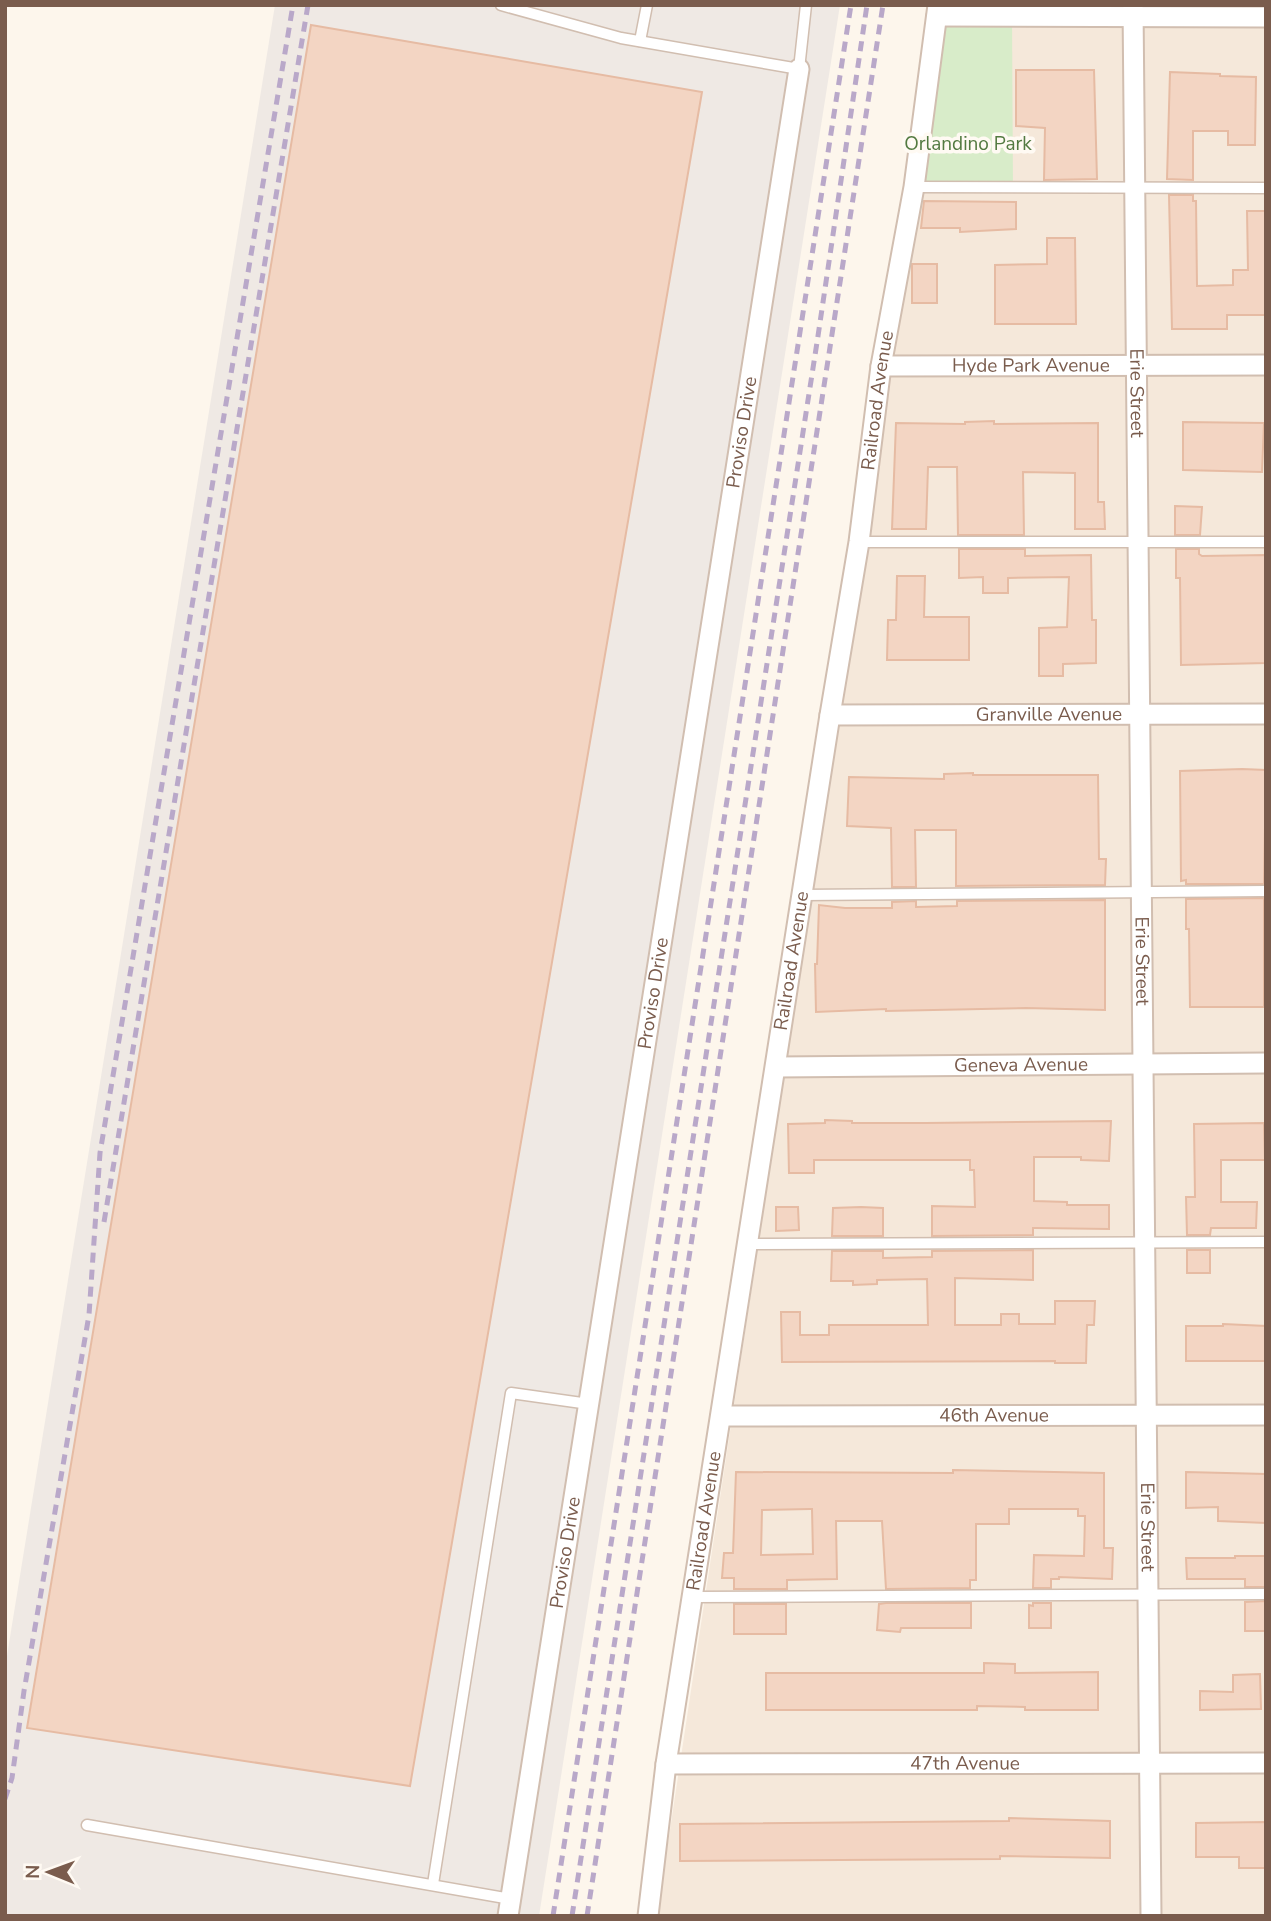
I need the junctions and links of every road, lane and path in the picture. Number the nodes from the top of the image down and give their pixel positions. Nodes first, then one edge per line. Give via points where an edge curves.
1 (501, 5) edge
2 (647, 5) edge
3 (806, 5) edge
4 (938, 10) edge
5 (1133, 11) edge
6 (1266, 17) edge
7 (640, 41) junction
8 (799, 69) junction
9 (914, 187) junction
10 (1135, 188) junction
11 (1266, 188) edge
12 (1136, 365) junction
13 (1266, 365) edge
14 (881, 366) junction
15 (859, 542) junction
16 (1138, 542) junction
17 (1266, 542) edge
18 (1140, 714) junction
19 (1266, 714) edge
20 (830, 715) junction
21 (1142, 891) junction
22 (1266, 891) edge
23 (802, 895) junction
24 (1143, 1063) junction
25 (1266, 1063) edge
26 (776, 1067) junction
27 (1144, 1242) junction
28 (1266, 1242) edge
29 (748, 1244) junction
30 (589, 1404) junction
31 (1266, 1415) edge
32 (721, 1416) junction
33 (1148, 1416) junction
34 (1266, 1594) edge
35 (1148, 1595) junction
36 (693, 1597) junction
37 (1266, 1763) edge
38 (666, 1764) junction
39 (1150, 1764) junction
40 (87, 1825) dead end
41 (433, 1884) junction
42 (510, 1908) edge
43 (648, 1916) edge
44 (1151, 1916) edge

1 - 7 lane
2 - 7 lane
3 - 8 lane
4 - 5 street
4 - 9 street, Railroad Avenue
5 - 6 street
5 - 10 street, Erie Street
7 - 8 lane
8 - 30 street, Proviso Drive
9 - 10 lane
9 - 14 street, Railroad Avenue
10 - 11 lane
10 - 12 street, Erie Street
12 - 13 street, Hyde Park Avenue
12 - 14 street, Hyde Park Avenue
12 - 16 street, Erie Street
14 - 15 street, Railroad Avenue
15 - 16 lane
15 - 20 street, Railroad Avenue
16 - 17 lane
16 - 18 street, Erie Street
18 - 19 street, Granville Avenue
18 - 20 street, Granville Avenue
18 - 21 street, Erie Street
20 - 23 street, Railroad Avenue
21 - 22 lane
21 - 23 lane
21 - 24 street, Erie Street
23 - 26 street, Railroad Avenue
24 - 25 street, Geneva Avenue
24 - 26 street, Geneva Avenue
24 - 27 street, Erie Street
26 - 29 street, Railroad Avenue
27 - 28 lane
27 - 29 lane
27 - 33 street, Erie Street
29 - 32 street, Railroad Avenue
30 - 41 lane via 510,1393
30 - 42 street, Proviso Drive
31 - 33 street, 46th Avenue
32 - 33 street, 46th Avenue
32 - 36 street, Railroad Avenue
33 - 35 street, Erie Street
34 - 35 lane
35 - 36 lane
35 - 39 street, Erie Street
36 - 38 street, Railroad Avenue
37 - 39 street, 47th Avenue
38 - 39 street, 47th Avenue
38 - 43 street, Railroad Avenue
39 - 44 street, Erie Street
40 - 41 lane
41 - 42 lane

